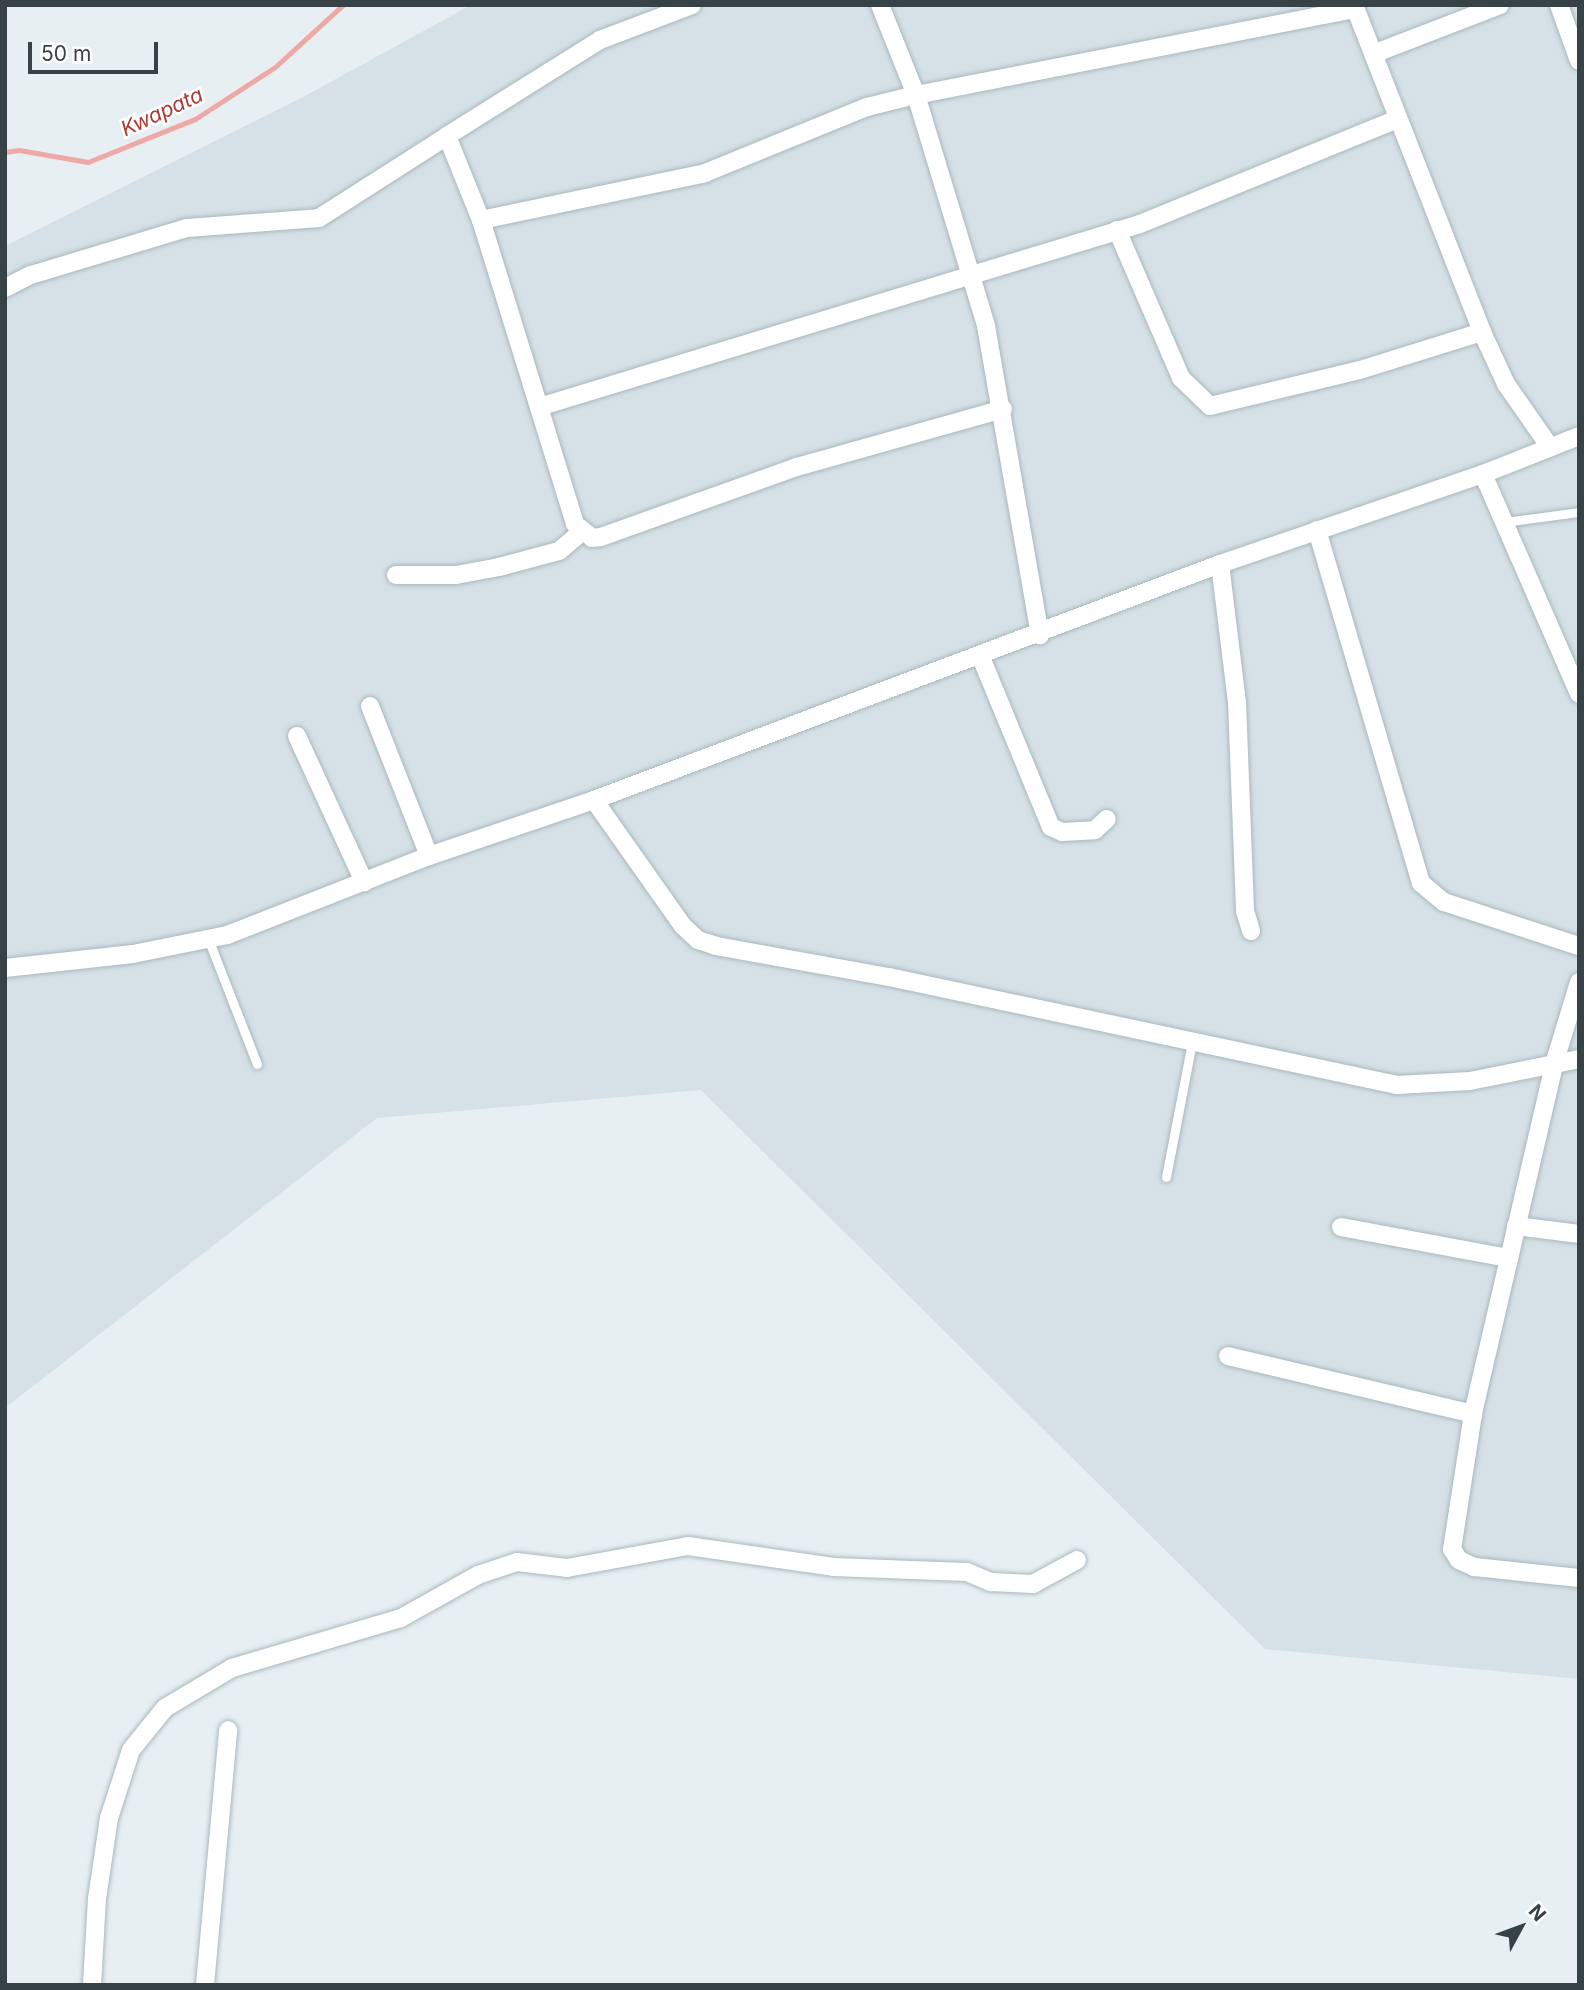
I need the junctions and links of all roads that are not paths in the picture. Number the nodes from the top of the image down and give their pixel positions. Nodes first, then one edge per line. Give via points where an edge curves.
1 (692, 5) edge
2 (880, 5) edge
3 (1500, 5) edge
4 (1559, 5) edge
5 (1354, 7) edge
6 (1373, 54) junction
7 (1579, 61) edge
8 (916, 95) junction
9 (1397, 119) junction
10 (447, 136) junction
11 (481, 220) junction
12 (1117, 230) junction
13 (971, 275) junction
14 (5, 288) edge
15 (1482, 332) junction
16 (539, 407) junction
17 (1003, 409) junction
18 (1579, 436) edge
19 (1550, 446) junction
20 (1483, 474) junction
21 (1579, 512) edge
22 (1504, 522) junction
23 (1318, 530) junction
24 (582, 532) junction
25 (1220, 564) junction
26 (396, 575) dead end
27 (1040, 635) junction
28 (981, 655) junction
29 (1579, 694) edge
30 (370, 705) dead end
31 (297, 736) dead end
32 (594, 800) junction
33 (1107, 819) dead end
34 (429, 856) junction
35 (364, 882) junction
36 (1251, 931) dead end
37 (209, 941) junction
38 (1579, 946) edge
39 (5, 968) edge
40 (1579, 982) edge
41 (1192, 1042) junction
42 (1579, 1059) edge
43 (1555, 1061) junction
44 (257, 1064) dead end
45 (1166, 1177) dead end
46 (1516, 1226) junction
47 (1342, 1227) dead end
48 (1579, 1234) edge
49 (1509, 1258) junction
50 (1228, 1356) dead end
51 (1473, 1413) junction
52 (1077, 1560) dead end
53 (1579, 1578) edge
54 (228, 1730) dead end
55 (92, 1985) edge
56 (205, 1985) edge

1 - 10 street via 600,40
2 - 8 street
3 - 6 street
4 - 7 street
5 - 6 street
5 - 8 street
6 - 9 street
8 - 11 street via 867,107 705,173
8 - 13 street
9 - 12 street via 1186,208
9 - 15 street
10 - 11 street
10 - 14 street via 320,218 187,228 31,275
11 - 16 street
12 - 13 street
12 - 15 street via 1181,377 1200,401 1210,406 1360,370
13 - 16 street
13 - 17 street
15 - 19 street via 1506,384
16 - 24 street via 575,524
17 - 24 street via 797,467 601,537
17 - 27 street
18 - 19 street
19 - 20 street
20 - 22 street
20 - 23 street
21 - 22 lane
22 - 29 street
23 - 25 street
23 - 38 street via 1421,883 1444,902
24 - 26 street via 559,551 499,567 456,575
25 - 27 street
25 - 36 street via 1237,702 1245,911
27 - 28 street
28 - 32 street
28 - 33 street via 1051,827 1062,832 1095,830
30 - 34 street
31 - 35 street
32 - 34 street
32 - 41 street via 667,906 698,940
34 - 35 street
35 - 37 street
37 - 39 street
37 - 44 lane
40 - 43 street
41 - 43 street via 1396,1085 1470,1081
41 - 45 lane
42 - 43 street
43 - 46 street
46 - 48 street
46 - 49 street
47 - 49 street
49 - 51 street
50 - 51 street
51 - 53 street via 1452,1549 1459,1560 1474,1567
52 - 55 street via 1033,1584 991,1582 967,1572 833,1567 688,1546 567,1568 517,1562 478,1575 401,1618 232,1668 165,1708 131,1750 109,1818 97,1899
54 - 56 street

